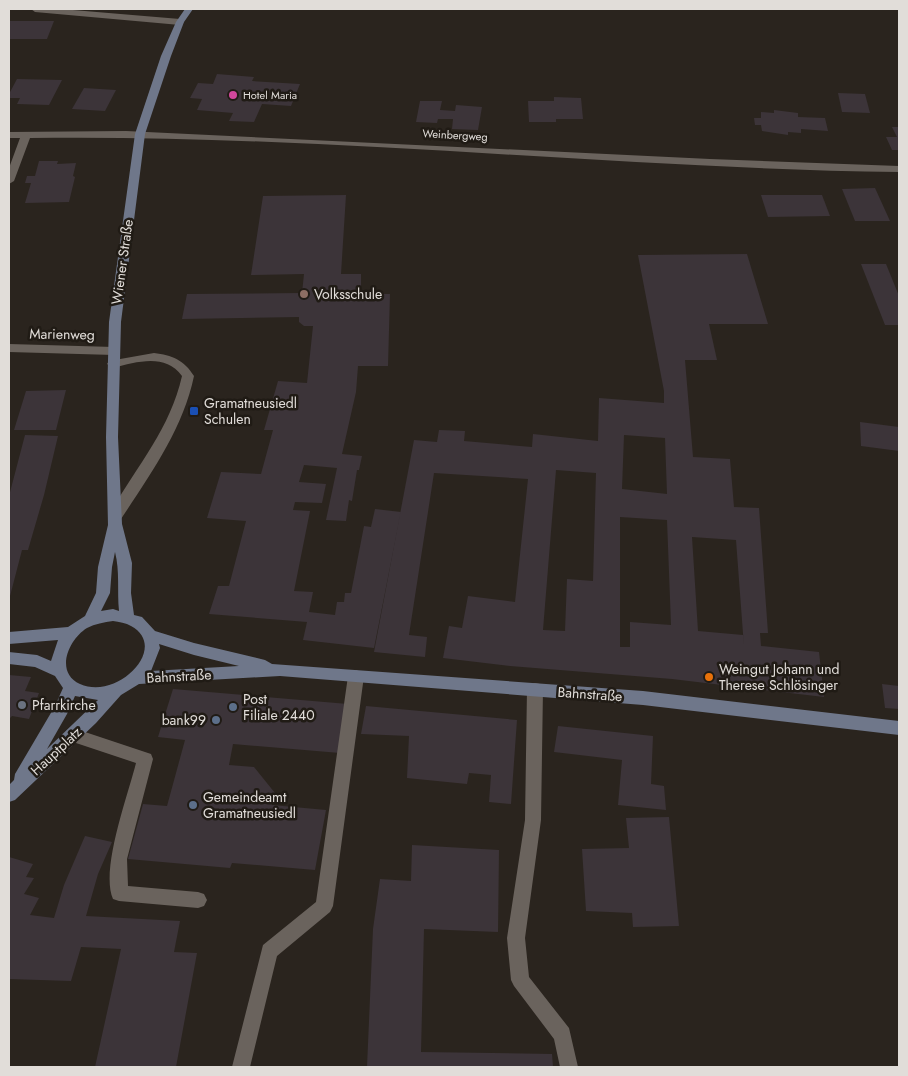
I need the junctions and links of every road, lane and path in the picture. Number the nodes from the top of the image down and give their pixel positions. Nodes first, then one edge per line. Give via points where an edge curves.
1 (36, 9) edge
2 (189, 9) edge
3 (180, 22) junction
4 (140, 134) junction
5 (9, 135) edge
6 (26, 135) junction
7 (899, 169) edge
8 (9, 181) edge
9 (9, 348) edge
10 (113, 357) junction
11 (116, 520) junction
12 (127, 617) junction
13 (90, 620) junction
14 (70, 633) junction
15 (150, 635) junction
16 (9, 638) edge
17 (9, 658) edge
18 (280, 670) junction
19 (59, 671) junction
20 (356, 676) junction
21 (137, 678) junction
22 (71, 686) junction
23 (534, 689) junction
24 (116, 690) junction
25 (899, 728) edge
26 (73, 735) junction
27 (12, 791) edge
28 (198, 900) dead end
29 (241, 1067) edge
30 (570, 1067) edge

1 - 3 street
2 - 3 main road, Wiener Straße
3 - 4 main road, Wiener Straße
4 - 6 street, Weinbergweg
4 - 7 street, Weinbergweg via 765,166
4 - 10 main road, Wiener Straße via 117,298
5 - 6 street, Weinbergweg
6 - 8 street
9 - 10 street, Marienweg
10 - 11 main road, Wiener Straße
10 - 11 street via 160,357 179,363 188,376 173,418
11 - 12 main road, Wiener Straße via 125,564
11 - 13 main road, Wiener Straße via 105,566 103,593
12 - 13 main road via 113,615
12 - 15 main road via 139,622
13 - 14 main road
14 - 16 main road
14 - 19 main road via 59,652
15 - 18 main road, Bahnstraße
15 - 21 main road via 153,651
17 - 19 main road via 37,661
18 - 20 main road, Bahnstraße
18 - 21 main road, Bahnstraße
19 - 22 main road
20 - 23 main road, Bahnstraße
20 - 29 street via 324,906 269,951
21 - 24 main road
22 - 24 main road via 91,693
22 - 27 main road, Hauptplatz via 62,709
23 - 25 main road, Bahnstraße via 642,698
23 - 30 street via 533,820 516,938 520,980 562,1035
24 - 26 main road, Hauptplatz
26 - 27 main road, Hauptplatz
26 - 28 street via 145,759 119,859 119,892

